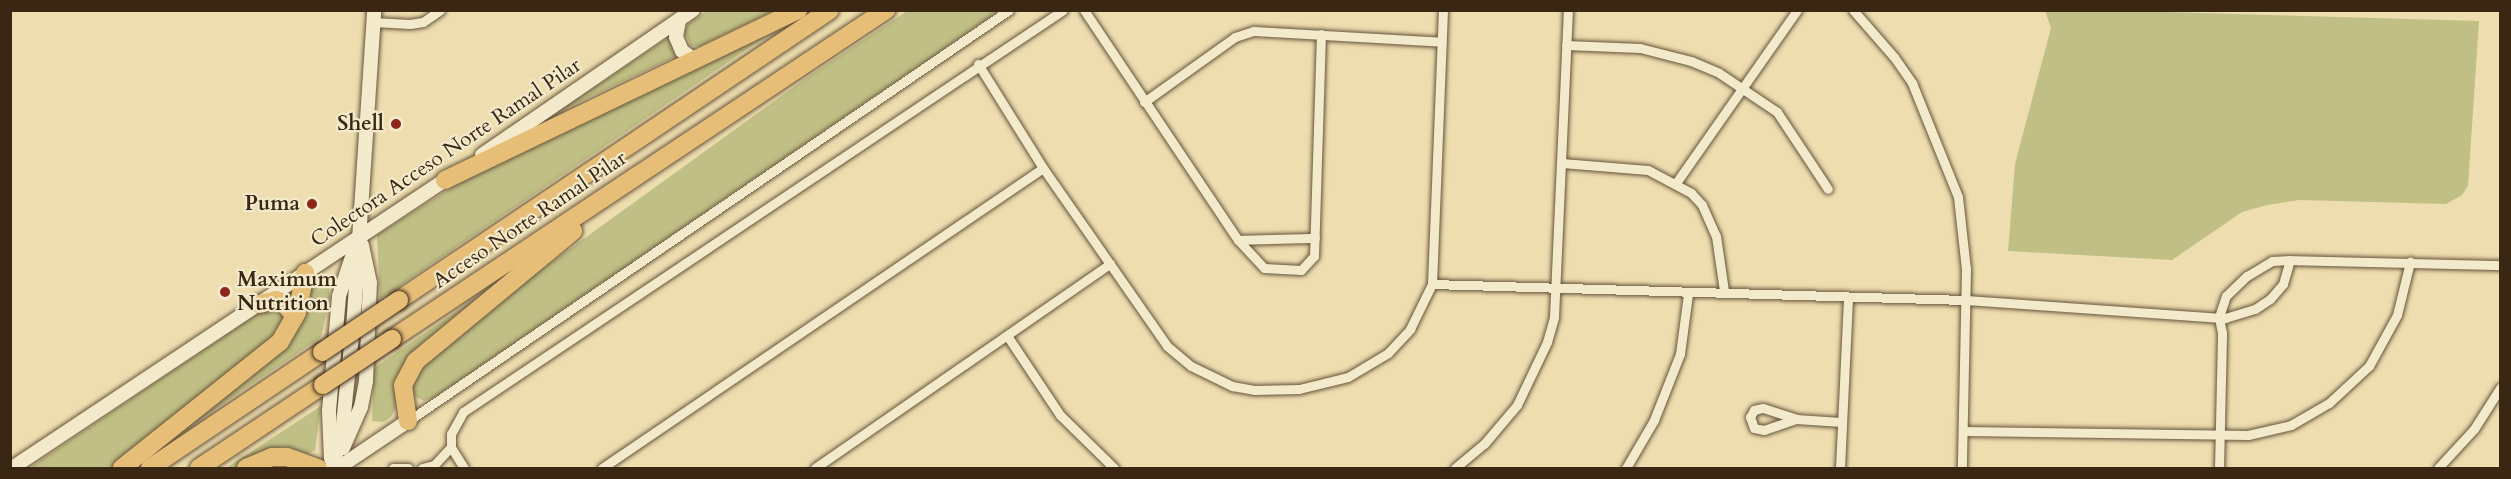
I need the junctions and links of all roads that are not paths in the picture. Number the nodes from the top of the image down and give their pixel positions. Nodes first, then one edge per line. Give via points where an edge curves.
1 (440, 10) edge
2 (693, 10) edge
3 (798, 10) edge
4 (830, 10) edge
5 (886, 10) edge
6 (1009, 10) edge
7 (1063, 10) edge
8 (1084, 10) edge
9 (1443, 10) edge
10 (1568, 10) edge
11 (1797, 10) edge
12 (1853, 10) edge
13 (373, 16) edge
14 (679, 21) junction
15 (1321, 34) junction
16 (1442, 42) junction
17 (1566, 45) junction
18 (695, 60) junction
19 (978, 64) junction
20 (1743, 86) junction
21 (1144, 102) junction
22 (668, 155) junction
23 (1562, 163) junction
24 (1043, 168) junction
25 (445, 180) junction
26 (1676, 183) junction
27 (1828, 189) dead end
28 (359, 237) junction
29 (1315, 238) junction
30 (1238, 240) junction
31 (2290, 260) junction
32 (2410, 262) junction
33 (1110, 264) junction
34 (2500, 264) edge
35 (305, 273) junction
36 (1432, 284) junction
37 (1556, 288) junction
38 (1724, 291) junction
39 (1688, 294) junction
40 (1848, 298) junction
41 (1966, 300) junction
42 (259, 304) junction
43 (295, 316) junction
44 (2219, 317) junction
45 (1008, 337) junction
46 (2500, 388) edge
47 (1796, 419) dead end
48 (408, 421) junction
49 (1841, 422) junction
50 (1964, 431) junction
51 (2220, 435) junction
52 (451, 447) junction
53 (12, 468) edge
54 (122, 468) edge
55 (150, 468) edge
56 (199, 468) edge
57 (246, 468) edge
58 (318, 468) edge
59 (333, 468) edge
60 (393, 468) edge
61 (408, 468) edge
62 (422, 468) edge
63 (463, 468) edge
64 (602, 468) edge
65 (815, 468) edge
66 (1114, 468) edge
67 (1455, 468) edge
68 (1626, 468) edge
69 (1840, 468) edge
70 (1962, 468) edge
71 (2219, 468) edge
72 (2438, 468) edge

1 - 13 street via 423,22 410,24
2 - 14 street, Colectora Acceso Norte Ramal Pilar
3 - 18 highway
4 - 55 highway, Acceso Norte Ramal Pilar, bridge
5 - 22 highway, Acceso Norte Ramal Pilar
6 - 48 street
7 - 19 street
8 - 21 street
9 - 16 street
10 - 17 street
11 - 20 street
12 - 41 street via 1906,74 1953,177 1963,218
13 - 28 street
14 - 18 street via 676,37 682,51
14 - 25 street, Colectora Acceso Norte Ramal Pilar
15 - 16 street
15 - 21 street via 1269,30 1242,34
15 - 29 street
16 - 36 street
17 - 20 street via 1662,52
17 - 23 street
18 - 25 highway
19 - 24 street
19 - 52 street via 487,395 455,422
20 - 26 street
20 - 27 street via 1788,124
21 - 30 street
22 - 48 highway via 430,346 406,375 403,385
22 - 56 highway, Acceso Norte Ramal Pilar, bridge
23 - 26 street via 1628,166 1661,174
23 - 37 street
24 - 33 street
24 - 64 street
25 - 28 street, Colectora Acceso Norte Ramal Pilar
26 - 38 street via 1691,193 1710,220 1724,271
28 - 35 street, Colectora Acceso Norte Ramal Pilar
28 - 59 street via 342,434
29 - 30 street
29 - 30 street via 1311,264 1294,271 1257,264
31 - 32 street
31 - 44 street via 2272,261 2247,276 2226,296
31 - 44 street via 2283,284 2270,299 2236,317
32 - 34 street
32 - 51 street via 2397,315 2369,366 2353,384 2291,424 2267,433
33 - 36 street via 1178,357 1209,376 1254,390 1321,386 1367,368 1410,329
33 - 45 street
35 - 42 street, Colectora Acceso Norte Ramal Pilar
35 - 43 highway
36 - 37 street
37 - 39 street
37 - 67 street via 1547,342 1516,405 1485,444
38 - 39 street
38 - 40 street
39 - 68 street via 1680,354 1654,420
40 - 41 street
40 - 49 street
41 - 44 street
41 - 50 street
42 - 43 highway via 276,300
42 - 53 street, Colectora Acceso Norte Ramal Pilar
43 - 54 highway via 280,342
44 - 51 street
45 - 65 street
45 - 66 street via 1060,415
46 - 72 street via 2474,429
47 - 49 street
48 - 59 street
49 - 69 street
50 - 51 street
50 - 70 street
51 - 71 street
52 - 62 street via 434,465
52 - 63 street
57 - 58 highway via 272,457 287,457
60 - 61 street

